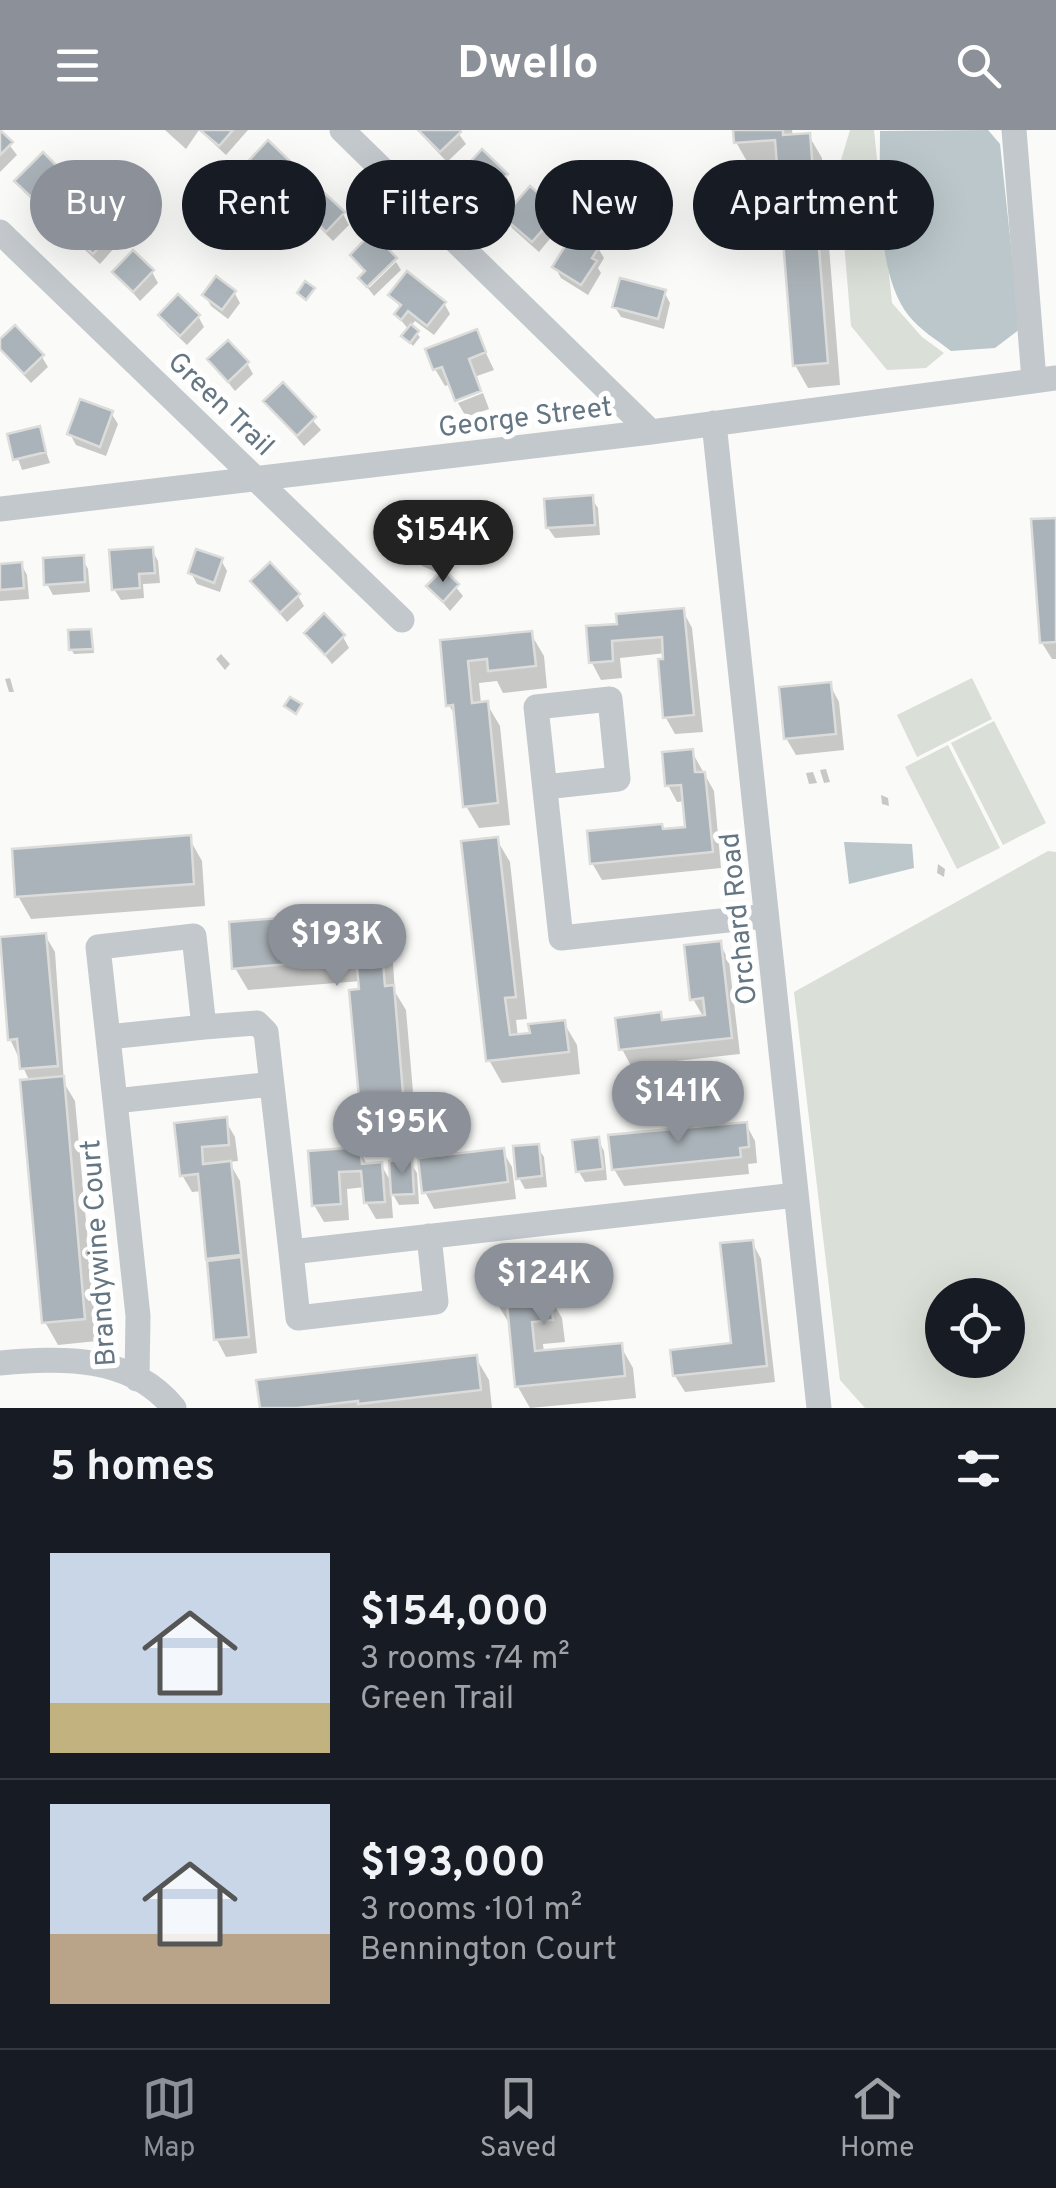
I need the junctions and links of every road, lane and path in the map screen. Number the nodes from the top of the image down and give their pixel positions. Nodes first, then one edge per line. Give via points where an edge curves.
1 (342, 130) edge
2 (1014, 130) edge
3 (0, 232) edge
4 (1045, 379) edge
5 (714, 423) junction
6 (651, 432) junction
7 (258, 478) junction
8 (0, 508) edge
9 (402, 620) dead end
10 (544, 787) dead end
11 (766, 916) junction
12 (204, 1028) junction
13 (108, 1037) junction
14 (272, 1084) junction
15 (115, 1101) junction
16 (796, 1195) junction
17 (429, 1236) junction
18 (291, 1252) junction
19 (0, 1363) edge
20 (137, 1378) junction
21 (174, 1408) edge
22 (819, 1408) edge

1 - 6 street
2 - 4 street
3 - 7 street, Green Trail
4 - 5 street, George Street
5 - 6 street, George Street
5 - 11 street, Orchard Road
6 - 7 street, George Street
7 - 8 street, George Street
7 - 9 street, Green Trail
10 - 11 street via 561,938
11 - 16 street, Orchard Road
12 - 13 street
12 - 13 street via 194,936 98,946
12 - 14 street via 257,1023 266,1032
13 - 15 street
14 - 15 street, Brandywine Court
14 - 18 street
15 - 20 street, Brandywine Court via 138,1316
16 - 17 street
16 - 22 street, Orchard Road
17 - 18 street
17 - 18 street via 436,1302 298,1318
19 - 20 street via 66,1358
20 - 21 street

